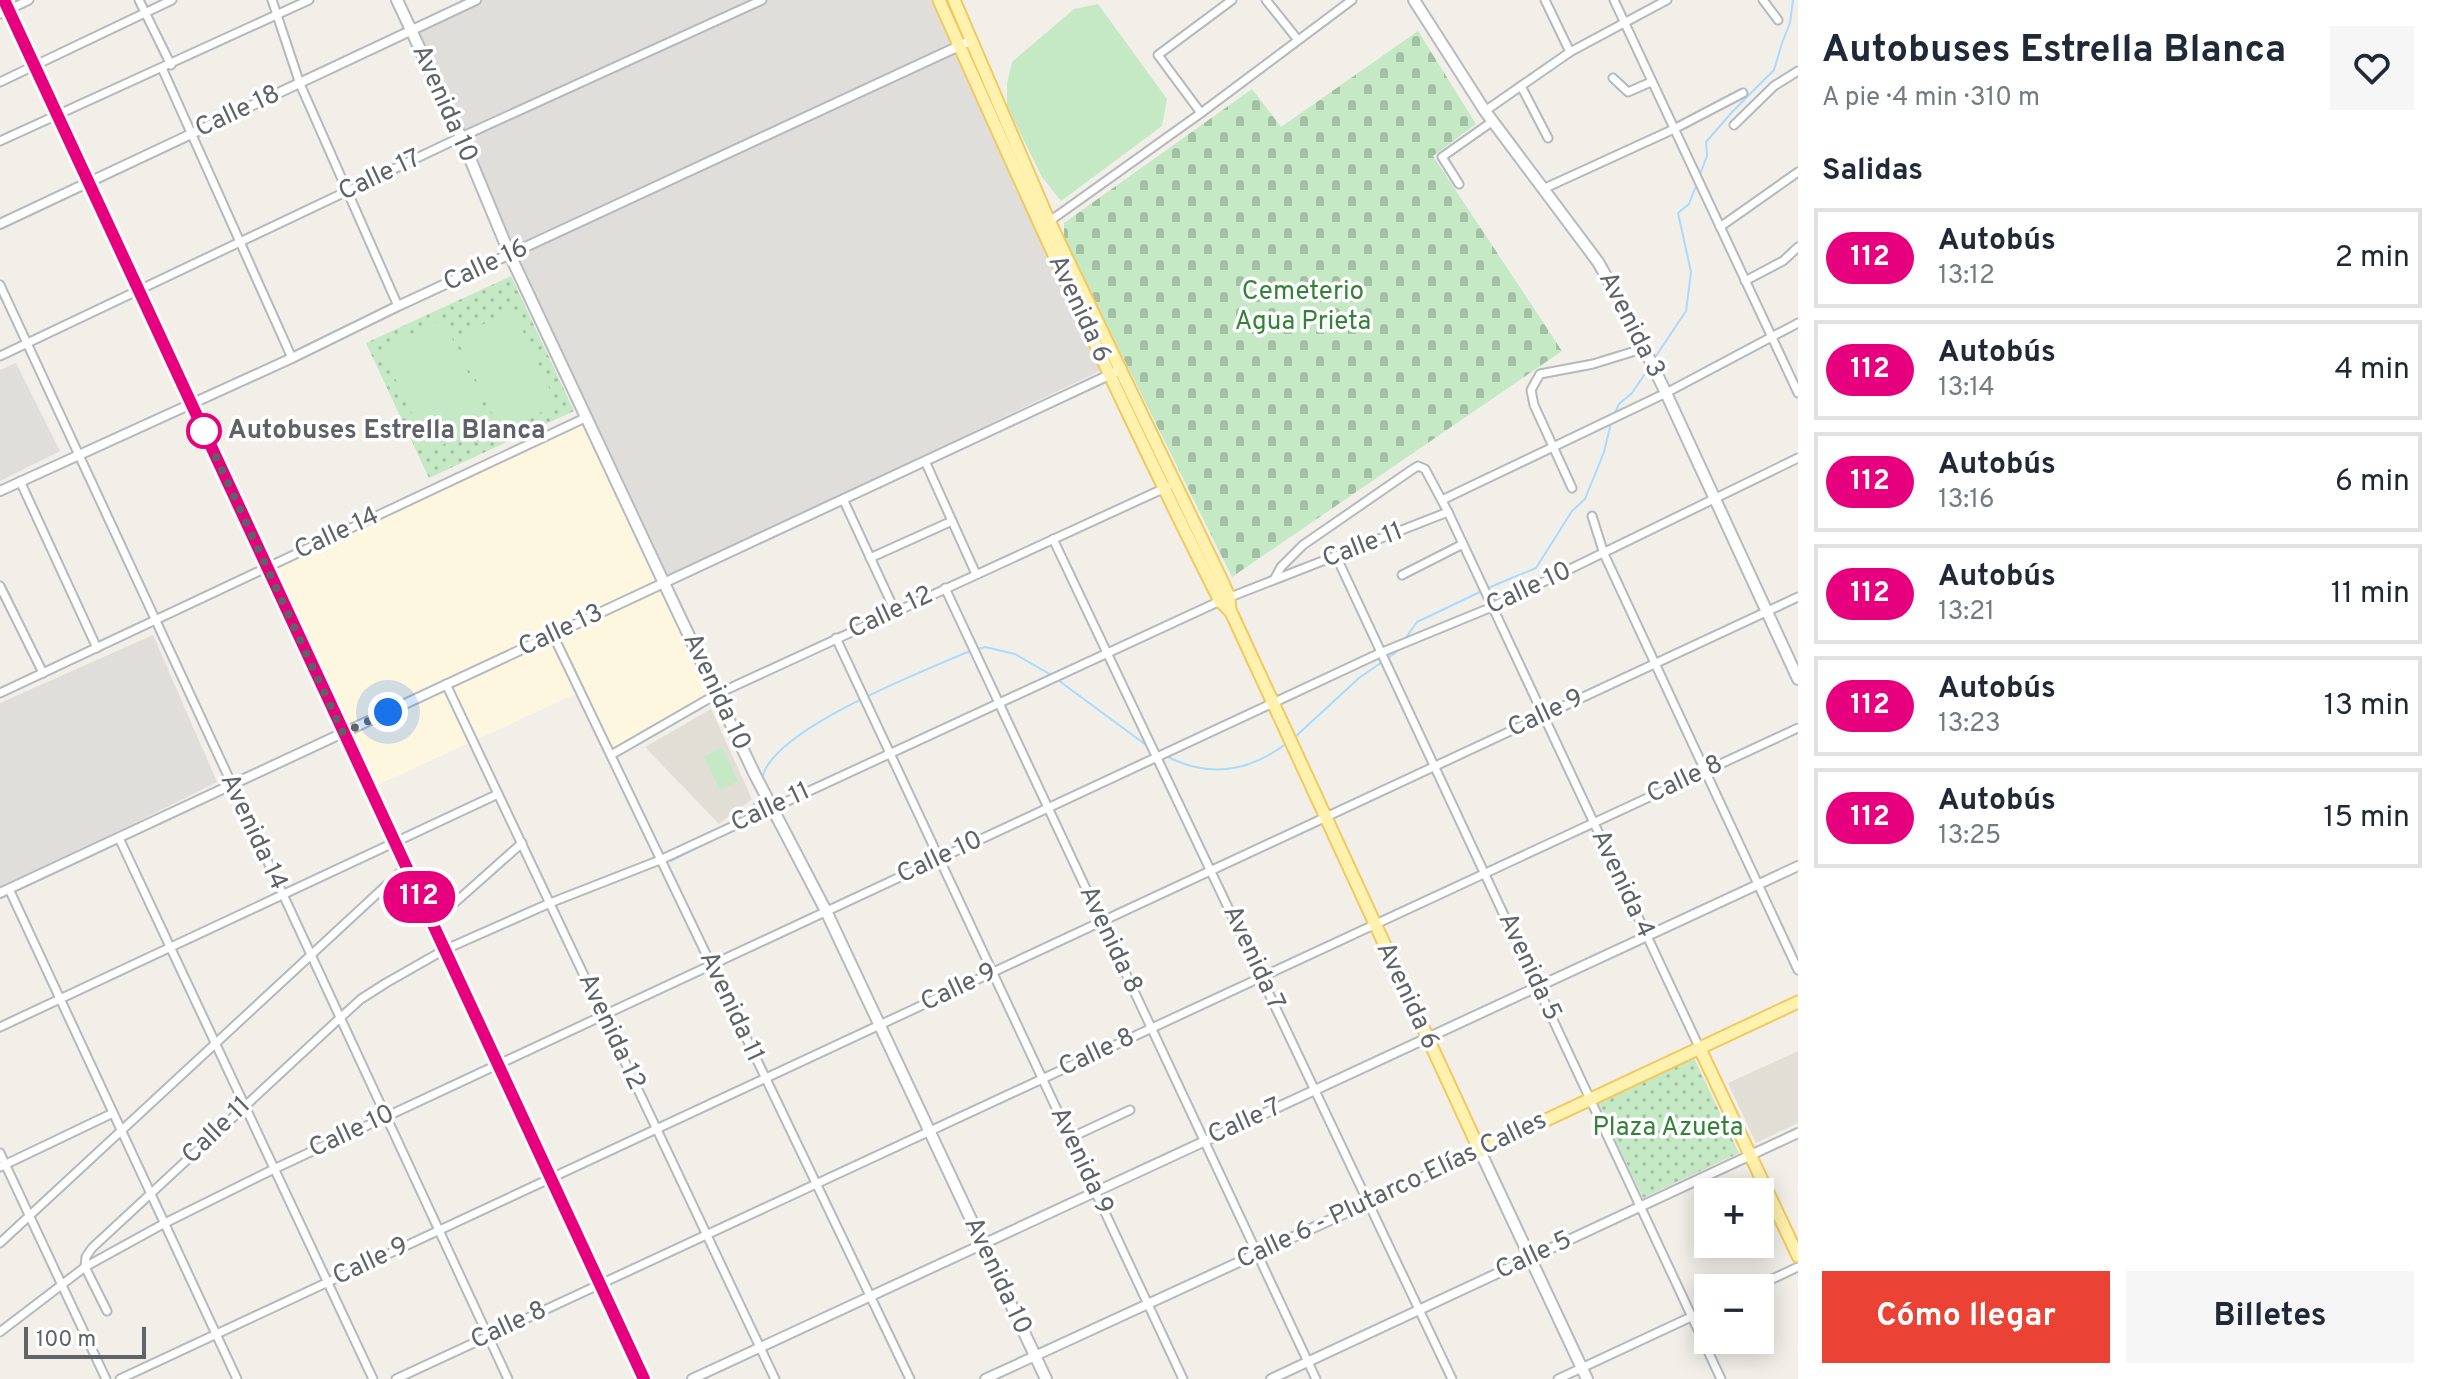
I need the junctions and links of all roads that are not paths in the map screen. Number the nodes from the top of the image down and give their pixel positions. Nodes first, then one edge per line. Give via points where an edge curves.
1 (4, 0) edge
2 (29, 0) edge
3 (139, 0) edge
4 (172, 0) edge
5 (272, 0) edge
6 (309, 0) edge
7 (397, 0) edge
8 (476, 0) edge
9 (762, 0) edge
10 (939, 0) edge
11 (954, 0) edge
12 (1232, 0) edge
13 (1266, 0) edge
14 (1352, 0) edge
15 (1414, 0) edge
16 (1545, 0) edge
17 (1614, 0) edge
18 (1667, 0) edge
19 (1763, 0) edge
20 (4, 12) edge
21 (145, 12) junction
22 (278, 15) junction
23 (1778, 20) dead end
24 (1624, 24) junction
25 (411, 30) junction
26 (972, 40) junction
27 (1298, 40) junction
28 (959, 45) junction
29 (1570, 52) junction
30 (34, 66) junction
31 (166, 67) junction
32 (1798, 71) edge
33 (1613, 78) dead end
34 (0, 82) edge
35 (1651, 82) junction
36 (300, 84) junction
37 (1521, 86) junction
38 (1743, 93) dead end
39 (1485, 111) junction
40 (1201, 113) junction
41 (57, 115) junction
42 (1493, 121) junction
43 (1734, 125) dead end
44 (1674, 129) junction
45 (191, 134) junction
46 (461, 137) junction
47 (1548, 138) dead end
48 (0, 141) edge
49 (1798, 172) edge
50 (88, 182) junction
51 (1459, 184) dead end
52 (1543, 189) junction
53 (347, 191) junction
54 (0, 224) edge
55 (1045, 224) junction
56 (1720, 227) junction
57 (239, 242) junction
58 (1798, 247) edge
59 (510, 255) junction
60 (1745, 281) junction
61 (0, 285) edge
62 (138, 291) junction
63 (398, 306) junction
64 (1798, 323) edge
65 (1772, 338) junction
66 (27, 343) junction
67 (1647, 353) junction
68 (0, 356) edge
69 (292, 358) junction
70 (1122, 369) junction
71 (1110, 375) junction
72 (1666, 393) junction
73 (1798, 393) edge
74 (191, 403) junction
75 (587, 417) junction
76 (1554, 445) junction
77 (78, 454) junction
78 (1798, 458) edge
79 (925, 461) junction
80 (20, 481) junction
81 (1175, 482) junction
82 (1572, 488) dead end
83 (1164, 490) junction
84 (0, 491) edge
85 (843, 499) junction
86 (1442, 500) junction
87 (1715, 500) junction
88 (1448, 512) junction
89 (1592, 516) dead end
90 (952, 521) junction
91 (1053, 539) junction
92 (1463, 544) junction
93 (1604, 554) junction
94 (1336, 556) junction
95 (870, 558) junction
96 (266, 567) junction
97 (976, 574) junction
98 (1402, 575) dead end
99 (1275, 578) junction
100 (664, 583) junction
101 (0, 586) edge
102 (945, 588) junction
103 (1798, 597) edge
104 (1225, 599) junction
105 (1491, 605) junction
106 (895, 611) junction
107 (1766, 612) junction
108 (156, 621) junction
109 (553, 635) junction
110 (836, 638) junction
111 (97, 648) junction
112 (1380, 653) junction
113 (1108, 654) junction
114 (1655, 664) junction
115 (43, 673) junction
116 (1798, 679) edge
117 (446, 684) junction
118 (0, 693) edge
119 (717, 694) junction
120 (999, 704) junction
121 (1272, 705) junction
122 (1543, 716) junction
123 (1798, 728) edge
124 (343, 733) junction
125 (889, 753) junction
126 (611, 755) junction
127 (1158, 757) junction
128 (1434, 767) junction
129 (1705, 771) junction
130 (231, 785) junction
131 (498, 794) junction
132 (772, 808) junction
133 (1048, 808) junction
134 (1324, 818) junction
135 (1593, 822) junction
136 (119, 838) junction
137 (394, 843) junction
138 (522, 843) junction
139 (939, 858) junction
140 (660, 860) junction
141 (1798, 866) edge
142 (406, 867) junction
143 (1212, 870) junction
144 (1484, 873) junction
145 (1759, 884) junction
146 (4, 891) edge
147 (282, 895) junction
148 (550, 903) junction
149 (826, 911) junction
150 (1101, 922) junction
151 (432, 923) junction
152 (1374, 924) junction
153 (1646, 937) junction
154 (170, 948) junction
155 (444, 950) junction
156 (310, 955) junction
157 (711, 965) junction
158 (1798, 970) edge
159 (992, 972) junction
160 (1262, 976) junction
161 (1538, 987) junction
162 (60, 999) junction
163 (1798, 1002) edge
164 (603, 1015) junction
165 (340, 1018) junction
166 (879, 1025) junction
167 (0, 1027) edge
168 (1151, 1028) junction
169 (1427, 1039) junction
170 (216, 1045) junction
171 (1700, 1049) junction
172 (497, 1065) junction
173 (765, 1078) junction
174 (1042, 1079) junction
175 (1315, 1090) junction
176 (1591, 1099) junction
177 (244, 1105) junction
178 (1130, 1110) dead end
179 (113, 1113) junction
180 (385, 1117) junction
181 (656, 1129) junction
182 (121, 1130) junction
183 (929, 1131) junction
184 (1798, 1133) edge
185 (1070, 1138) junction
186 (1204, 1140) junction
187 (1480, 1151) junction
188 (0, 1153) edge
189 (1751, 1155) junction
190 (3, 1166) edge
191 (274, 1169) junction
192 (550, 1178) junction
193 (815, 1184) junction
194 (1095, 1191) junction
195 (151, 1194) junction
196 (1369, 1203) junction
197 (1640, 1207) junction
198 (30, 1216) junction
199 (165, 1223) junction
200 (438, 1231) junction
201 (706, 1235) junction
202 (104, 1236) junction
203 (0, 1243) edge
204 (982, 1243) junction
205 (115, 1250) junction
206 (1257, 1254) junction
207 (1798, 1256) edge
208 (1530, 1258) junction
209 (85, 1267) junction
210 (1798, 1267) edge
211 (1774, 1278) edge
212 (327, 1282) junction
213 (61, 1283) junction
214 (600, 1284) junction
215 (869, 1297) junction
216 (1148, 1304) junction
217 (1419, 1310) junction
218 (107, 1311) dead end
219 (1692, 1317) junction
220 (0, 1332) edge
221 (216, 1334) junction
222 (488, 1336) junction
223 (760, 1347) junction
224 (1035, 1356) junction
225 (1308, 1362) junction
226 (1584, 1374) edge
227 (106, 1379) edge
228 (120, 1379) edge
229 (237, 1379) edge
230 (373, 1379) edge
231 (396, 1379) edge
232 (508, 1379) edge
233 (644, 1379) edge
234 (692, 1379) edge
235 (775, 1379) edge
236 (910, 1379) edge
237 (985, 1379) edge
238 (1046, 1379) edge
239 (1183, 1379) edge
240 (1271, 1379) edge
241 (1316, 1379) edge
242 (1452, 1379) edge
243 (1558, 1379) edge
244 (1721, 1379) edge

1 - 20 street
2 - 20 street
3 - 21 street
4 - 21 street
5 - 22 street
6 - 22 street
7 - 25 main road, Avenida 10
8 - 25 street, Calle 18
9 - 46 street, Calle 17
10 - 28 main road, Avenida 6
11 - 26 main road, Avenida 6
12 - 40 street via 1158,55
13 - 27 street
14 - 27 street
15 - 39 main road, Avenida 3
16 - 29 street
17 - 24 street
18 - 24 street
19 - 23 street
20 - 30 street
21 - 30 street
21 - 31 street
22 - 31 street
22 - 36 street
24 - 29 street
24 - 35 street
25 - 36 street, Calle 18
25 - 46 main road, Avenida 10
26 - 28 street, Calle 16
26 - 55 main road, Avenida 6
27 - 40 street
28 - 55 main road, Avenida 6
28 - 59 street, Calle 16
29 - 37 street
30 - 34 street
30 - 41 street
31 - 41 street
31 - 45 street
32 - 43 street via 1774,86
33 - 35 street via 1628,92
35 - 44 street
36 - 45 street, Calle 18
36 - 53 street
37 - 39 street
37 - 47 street
38 - 44 street
39 - 42 main road, Avenida 3
40 - 55 street
41 - 48 street
41 - 50 street
42 - 51 street via 1442,157
42 - 52 main road, Avenida 3
44 - 52 street
44 - 56 street
45 - 50 street, Calle 18
45 - 57 street
46 - 53 street, Calle 17
46 - 59 main road, Avenida 10
49 - 56 street
50 - 54 street, Calle 18
50 - 62 street
52 - 67 main road, Avenida 3 via 1598,262
53 - 57 street, Calle 17
53 - 63 street
55 - 70 main road, Avenida 6
55 - 71 main road, Avenida 6
56 - 60 street
57 - 62 street, Calle 17
57 - 69 street
58 - 60 street
59 - 63 street, Calle 16
59 - 75 main road, Avenida 10
60 - 65 street
61 - 66 street, Avenida 14
62 - 66 street, Calle 17
62 - 74 street
63 - 69 street, Calle 16
64 - 65 street
65 - 72 street
65 - 73 street
66 - 68 street, Calle 17
66 - 77 street, Avenida 14
67 - 72 main road, Avenida 3
67 - 76 street via 1540,374 1531,390
69 - 74 street, Calle 16
70 - 71 street, Calle 13
70 - 81 main road, Avenida 6
71 - 79 street, Calle 13
71 - 83 main road, Avenida 6
72 - 76 street
72 - 87 main road, Avenida 3
74 - 77 street, Calle 16
74 - 96 street
75 - 96 street, Calle 14
75 - 100 main road, Avenida 10
76 - 82 street
76 - 86 street
77 - 80 street, Calle 16
77 - 108 street, Avenida 14
78 - 87 street, Calle 10
79 - 85 street, Calle 13
79 - 90 street
80 - 84 street, Calle 16
80 - 111 street
81 - 83 street, Calle 12
81 - 104 main road, Avenida 6
83 - 91 street, Calle 12
83 - 104 main road, Avenida 6
85 - 95 street
85 - 100 street, Calle 13
86 - 88 street, Avenida 4
86 - 99 street, Avenida 4 via 1418,466 1303,545
87 - 93 street, Calle 10
87 - 107 main road, Avenida 3
88 - 92 street, Avenida 4
88 - 94 street, Calle 11
89 - 93 street
90 - 95 street
90 - 97 street
91 - 97 street, Calle 12
91 - 113 street, Avenida 7
92 - 98 street
92 - 105 street, Avenida 4
93 - 105 street, Calle 10
93 - 114 street
94 - 99 street, Calle 11
94 - 112 street, Avenida 5
95 - 106 street
96 - 108 street, Calle 14
96 - 124 street
97 - 102 street, Calle 12
99 - 104 street, Calle 11
100 - 109 street, Calle 13
100 - 119 main road, Avenida 10
101 - 115 street
102 - 106 street, Calle 12
102 - 120 street, Avenida 8
103 - 107 street, Calle 9
104 - 113 street, Calle 11
104 - 121 main road, Avenida 6
105 - 112 street, Calle 10
105 - 122 street, Avenida 4
106 - 110 street, Calle 12
107 - 114 street, Calle 9
107 - 116 main road, Avenida 3
108 - 111 street, Calle 14
108 - 130 street, Avenida 14
109 - 117 street, Calle 13
109 - 126 street, Avenida 11
110 - 119 street, Calle 12
110 - 125 street, Avenida 9
111 - 115 street, Calle 14
112 - 121 street, Calle 10
112 - 128 street, Avenida 5
113 - 120 street, Calle 11
113 - 127 street, Avenida 7
114 - 122 street, Calle 9
114 - 129 street
115 - 118 street, Calle 14
117 - 124 street, Calle 13
117 - 131 street, Avenida 12
119 - 126 street, Calle 12
119 - 132 main road, Avenida 10
120 - 125 street, Calle 11
120 - 133 street, Avenida 8
121 - 127 street, Calle 10
121 - 134 main road, Avenida 6
122 - 128 street, Calle 9
122 - 135 street, Avenida 4
123 - 129 street, Calle 8
124 - 130 street, Calle 13
124 - 137 street
125 - 132 street, Calle 11
125 - 139 street, Avenida 9
126 - 140 street, Avenida 11
127 - 133 street, Calle 10
127 - 143 street, Avenida 7
128 - 134 street, Calle 9
128 - 144 street, Avenida 5
129 - 135 street, Calle 8
129 - 145 street
130 - 136 street, Calle 13
130 - 147 street, Avenida 14
131 - 137 street
131 - 138 street, Avenida 12
132 - 140 street, Calle 11
132 - 149 main road, Avenida 10
133 - 139 street, Calle 10
133 - 150 street, Avenida 8
134 - 143 street, Calle 9
134 - 152 main road, Avenida 6
135 - 144 street, Calle 8
135 - 153 street, Avenida 4
136 - 146 street, Calle 13
136 - 154 street
137 - 142 street
137 - 147 street
138 - 148 street, Avenida 12
138 - 151 street
139 - 149 street, Calle 10
139 - 159 street, Avenida 9
140 - 148 street, Calle 11
140 - 157 street, Avenida 11
141 - 145 street, Calle 7
142 - 151 street
142 - 156 street
143 - 150 street, Calle 9
143 - 160 street, Avenida 7
144 - 152 street, Calle 8
144 - 161 street, Avenida 5
145 - 153 street, Calle 7
145 - 158 street
146 - 162 street
147 - 154 street
147 - 156 street, Avenida 14
148 - 155 street, Calle 11
148 - 164 street, Avenida 12
149 - 157 street, Calle 10
149 - 166 main road, Avenida 10
150 - 159 street, Calle 9
150 - 168 street, Avenida 8
151 - 155 street
152 - 160 street, Calle 8
152 - 169 main road, Avenida 6
153 - 161 street, Calle 7
153 - 171 street, Avenida 4
154 - 162 street
154 - 170 street
155 - 165 street, Calle 11 via 361,999
155 - 172 street
156 - 165 street, Avenida 14
156 - 170 street
157 - 164 street, Calle 10
157 - 173 street, Avenida 11
159 - 166 street, Calle 9
159 - 174 street, Avenida 9
160 - 168 street, Calle 8
160 - 175 street, Avenida 7
161 - 169 street, Calle 7
161 - 176 street, Avenida 5
162 - 167 street
162 - 179 street
163 - 171 main road, Calle 6 - Plutarco Elías Calles
164 - 172 street, Calle 10
164 - 181 street, Avenida 12
165 - 177 street, Calle 11
165 - 180 street, Avenida 14
166 - 173 street, Calle 9
166 - 183 main road, Avenida 10
168 - 174 street, Calle 8
168 - 186 street, Avenida 8
169 - 175 street, Calle 7
169 - 187 main road, Avenida 6
170 - 177 street
170 - 182 street
171 - 176 main road, Calle 6 - Plutarco Elías Calles
171 - 189 main road, Avenida 4
172 - 180 street, Calle 10
172 - 192 street
173 - 181 street, Calle 9
173 - 193 street, Avenida 11
174 - 183 street, Calle 8
174 - 185 street, Avenida 9
175 - 186 street, Calle 7
175 - 196 street, Avenida 7
176 - 187 main road, Calle 6 - Plutarco Elías Calles
176 - 197 street, Avenida 5
177 - 191 street
177 - 195 street, Calle 11
178 - 185 street
179 - 182 street
179 - 190 street
180 - 191 street, Calle 10
180 - 200 street, Avenida 14
181 - 192 street, Calle 9
181 - 201 street, Avenida 12
182 - 195 street
182 - 198 street
183 - 193 street, Calle 8
183 - 204 main road, Avenida 10
184 - 189 street, Calle 5
185 - 194 street, Avenida 9
186 - 194 street, Calle 7
186 - 206 street, Avenida 8
187 - 196 street, Calle 6 - Plutarco Elías Calles
187 - 208 main road, Avenida 6
188 - 190 street
189 - 197 street, Calle 5
189 - 207 main road, Avenida 4
190 - 198 street
191 - 199 street, Calle 10
191 - 212 street
192 - 200 street, Calle 9
192 - 214 street
193 - 201 street, Calle 8
193 - 215 street, Avenida 11
194 - 204 street, Calle 7
194 - 216 street, Avenida 9
195 - 199 street
195 - 202 street, Calle 10
196 - 206 street, Calle 6 - Plutarco Elías Calles
196 - 217 street, Avenida 7
197 - 208 street, Calle 5
197 - 219 street, Avenida 5
198 - 203 street
198 - 213 street
199 - 205 street, Calle 10
199 - 221 street
200 - 212 street, Calle 9
200 - 222 street, Avenida 14
201 - 214 street, Calle 8
201 - 223 street, Avenida 12
202 - 205 street
202 - 209 street, Calle 10 via 86,1257
204 - 215 street, Calle 7
204 - 224 main road, Avenida 10
205 - 209 street, Calle 10
206 - 216 street, Calle 6 - Plutarco Elías Calles
206 - 225 street, Avenida 8
208 - 217 street, Calle 5
208 - 226 main road, Avenida 6
209 - 213 street, Calle 10
209 - 218 street
210 - 211 street
212 - 221 street, Calle 9
212 - 230 street
213 - 220 street, Calle 10
213 - 227 street
214 - 222 street, Calle 8
214 - 233 street
215 - 223 street, Calle 7
215 - 236 street, Avenida 11
216 - 224 street, Calle 6 - Plutarco Elías Calles
216 - 239 street, Avenida 9
217 - 225 street, Calle 5
217 - 242 street, Avenida 7
219 - 226 street
219 - 244 street, Avenida 5
221 - 228 street, Calle 9
221 - 229 street
222 - 231 street, Calle 8
222 - 232 street, Avenida 14
223 - 234 street, Calle 7
223 - 235 street, Avenida 12
224 - 237 street, Calle 6 - Plutarco Elías Calles
224 - 238 main road, Avenida 10
225 - 240 street, Calle 5
225 - 241 street, Avenida 8
226 - 243 street

